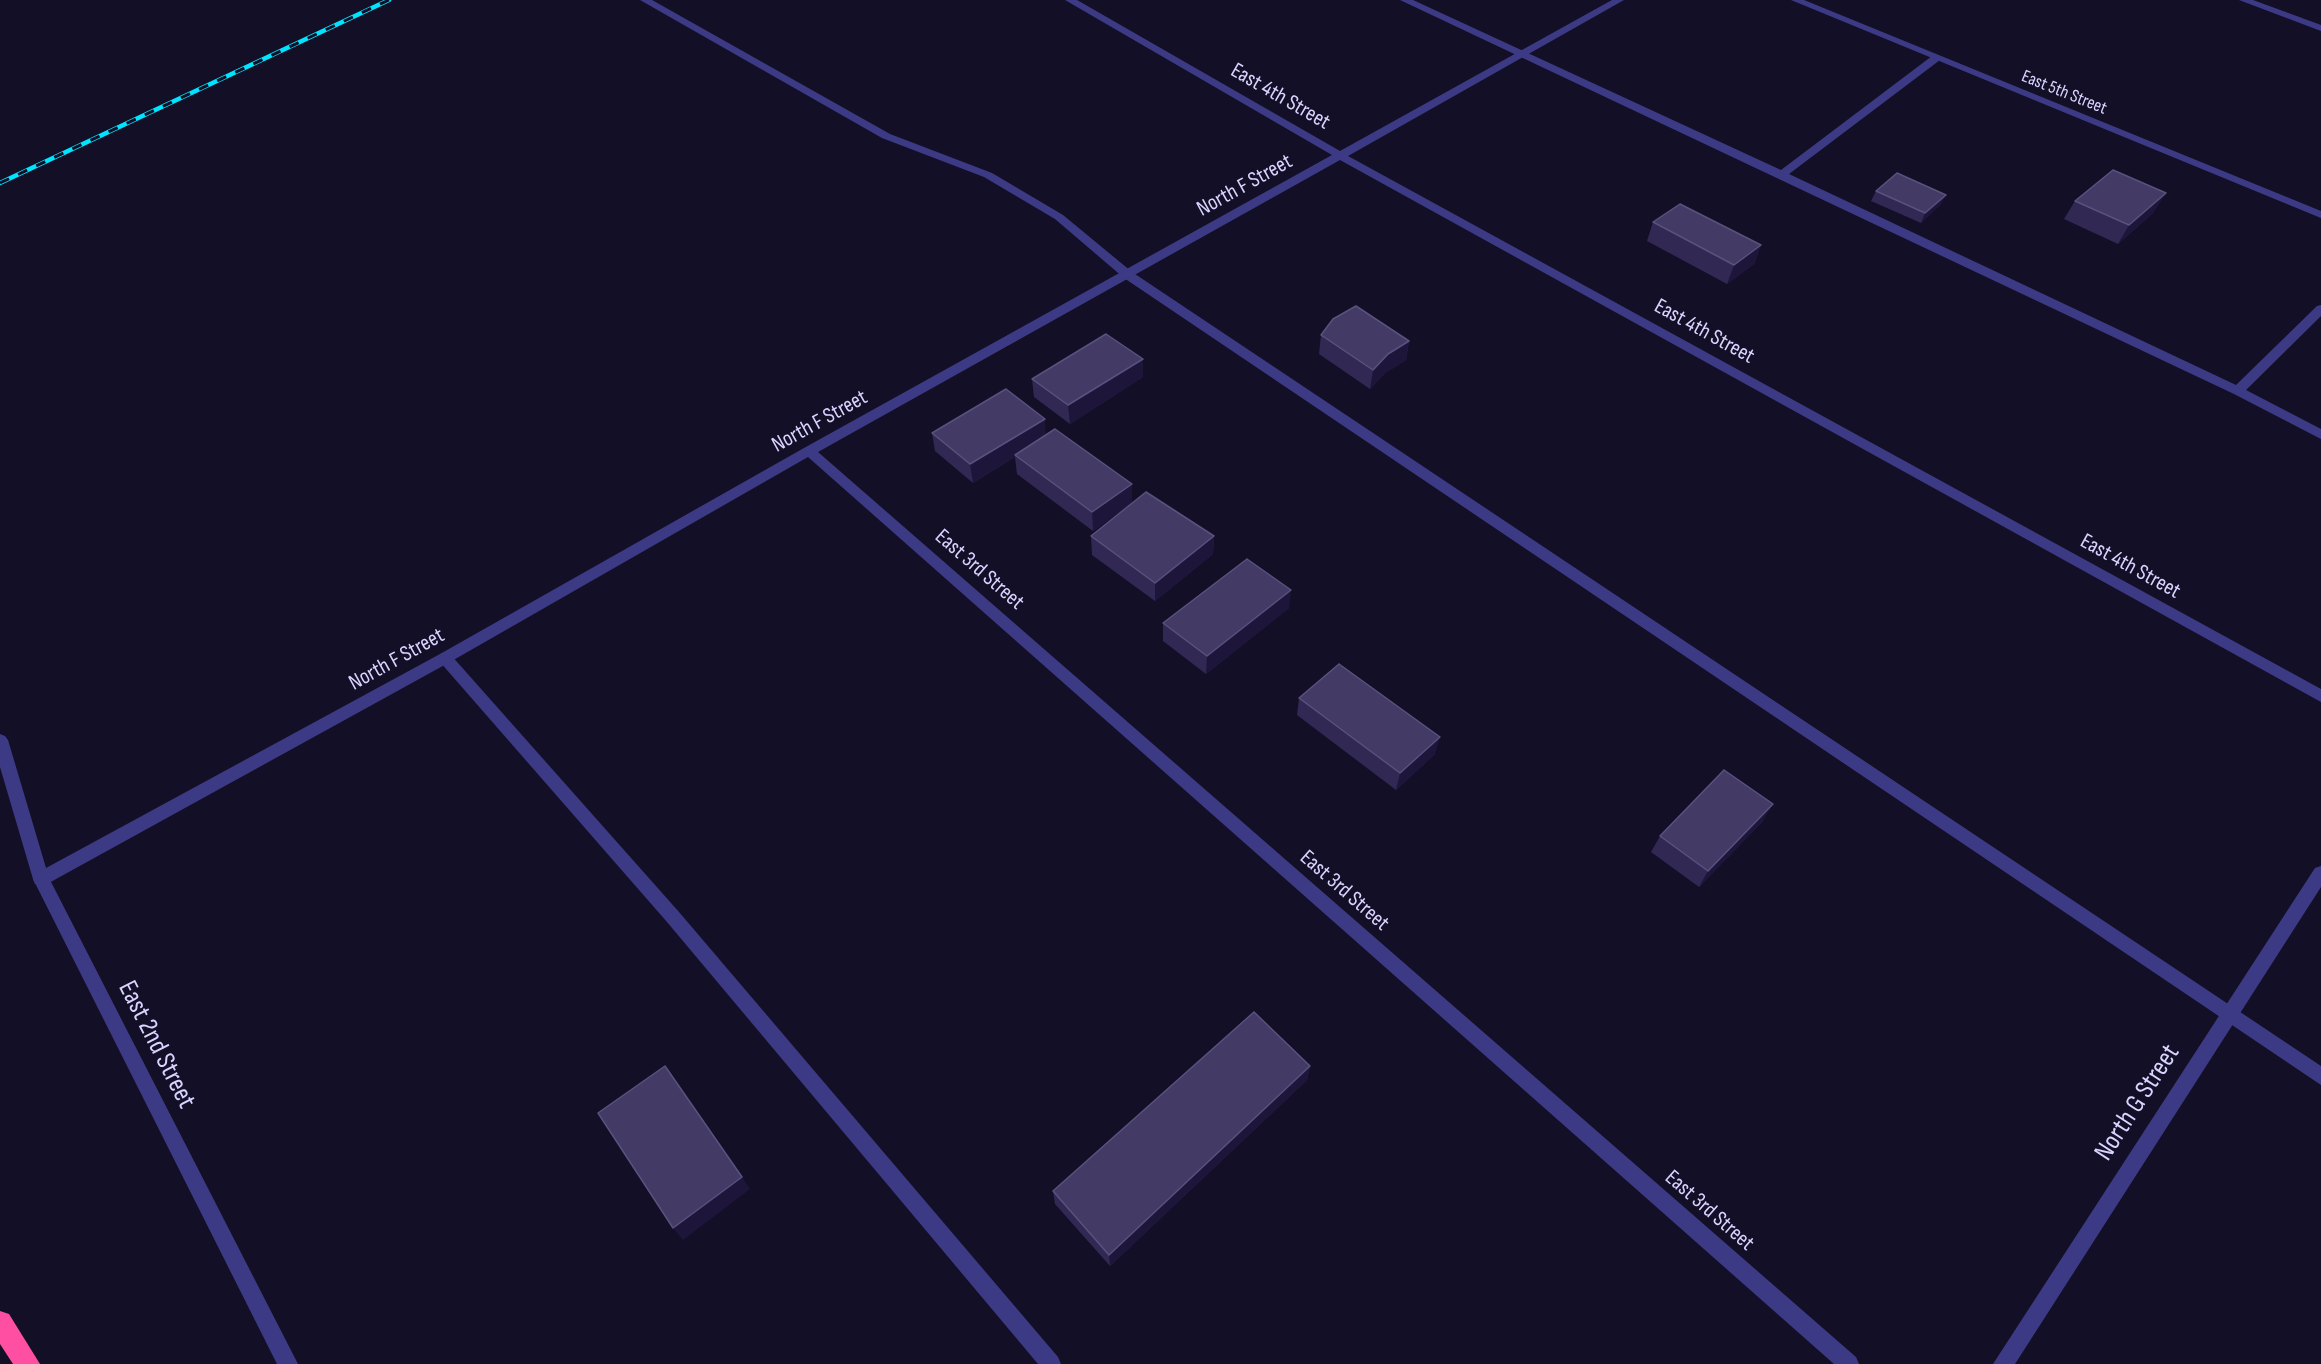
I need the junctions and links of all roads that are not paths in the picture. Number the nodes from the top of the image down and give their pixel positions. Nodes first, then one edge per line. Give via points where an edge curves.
1 (645, 0) edge
2 (1070, 0) edge
3 (1405, 0) edge
4 (1619, 0) edge
5 (1796, 0) edge
6 (2244, 0) edge
7 (2321, 28) edge
8 (1522, 54) junction
9 (1936, 58) junction
10 (1342, 157) junction
11 (1781, 175) junction
12 (2321, 215) edge
13 (1128, 275) junction
14 (2321, 309) edge
15 (2238, 391) junction
16 (2321, 435) edge
17 (809, 452) junction
18 (445, 658) junction
19 (2321, 696) edge
20 (0, 740) edge
21 (2321, 873) edge
22 (41, 879) junction
23 (2228, 1014) junction
24 (2321, 1076) edge
25 (0, 1323) edge
26 (28, 1364) edge
27 (288, 1364) edge
28 (1051, 1364) edge
29 (1849, 1364) edge
30 (2003, 1364) edge

1 - 13 street via 886,136 988,175 1059,217
2 - 10 street, East 4th Street
3 - 8 street
4 - 8 street, North F Street
5 - 9 street, East 5th Street
6 - 7 street
8 - 10 street, North F Street
8 - 11 street
9 - 11 street
9 - 12 street, East 5th Street
10 - 13 street, North F Street
10 - 19 street, East 4th Street
11 - 15 street
13 - 17 street, North F Street
13 - 23 street
14 - 15 street
15 - 16 street
17 - 18 street, North F Street
17 - 29 street, East 3rd Street
18 - 22 street, North F Street
18 - 28 street via 673,917
20 - 22 street, East 2nd Street
21 - 23 street, North G Street
22 - 27 street, East 2nd Street
23 - 24 street
23 - 30 street, North G Street
25 - 26 highway

